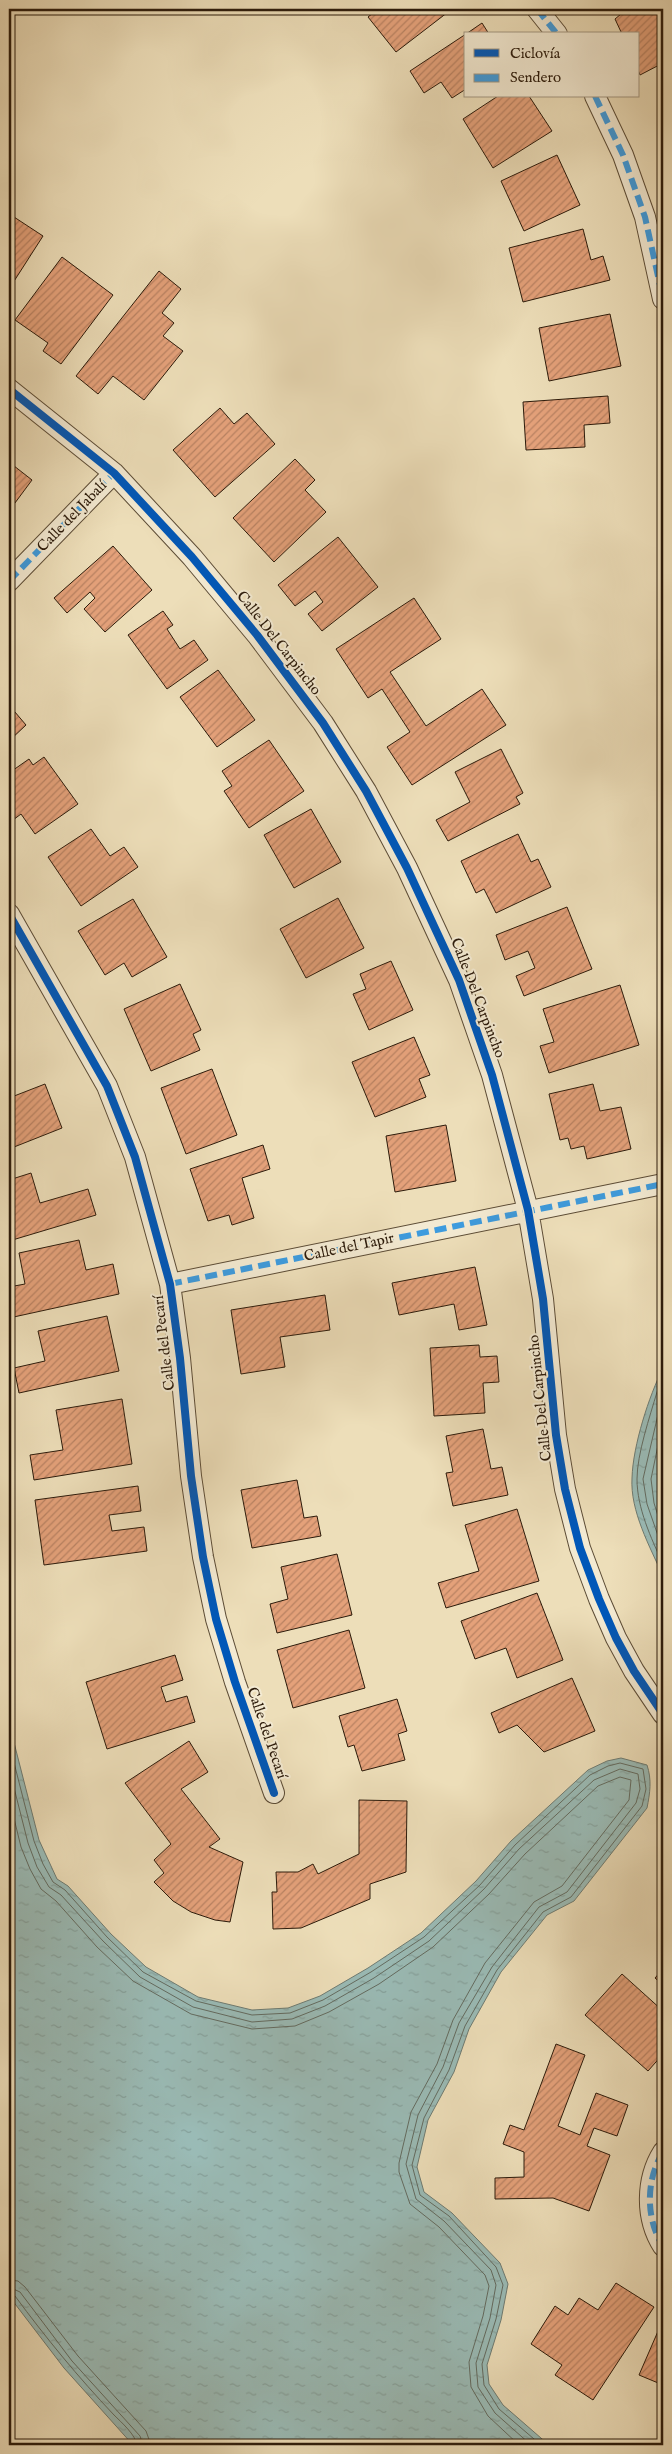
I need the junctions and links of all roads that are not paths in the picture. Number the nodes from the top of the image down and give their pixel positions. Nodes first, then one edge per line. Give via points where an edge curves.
1 (537, 9) edge
2 (554, 32) edge
3 (596, 98) edge
4 (663, 299) edge
5 (9, 389) edge
6 (114, 473) junction
7 (9, 581) edge
8 (9, 914) edge
9 (663, 1184) edge
10 (528, 1210) junction
11 (170, 1284) junction
12 (663, 1714) edge
13 (274, 1794) dead end
14 (663, 2152) edge
15 (663, 2246) edge

1 - 2 street
3 - 4 street via 623,155 645,217
5 - 6 street, Calle Del Carpincho
6 - 7 street, Calle del Jabalí
6 - 10 street, Calle Del Carpincho via 192,557 256,635 323,723 366,791 408,868 460,980 492,1075
8 - 11 street, Calle del Pecarí via 107,1086 135,1157
9 - 10 street, Calle del Tapir
10 - 11 street, Calle del Tapir
10 - 12 street, Calle Del Carpincho via 543,1298 556,1435 580,1548 616,1638
11 - 13 street, Calle del Pecarí via 203,1557 232,1673
14 - 15 street via 656,2163 650,2192 651,2218

